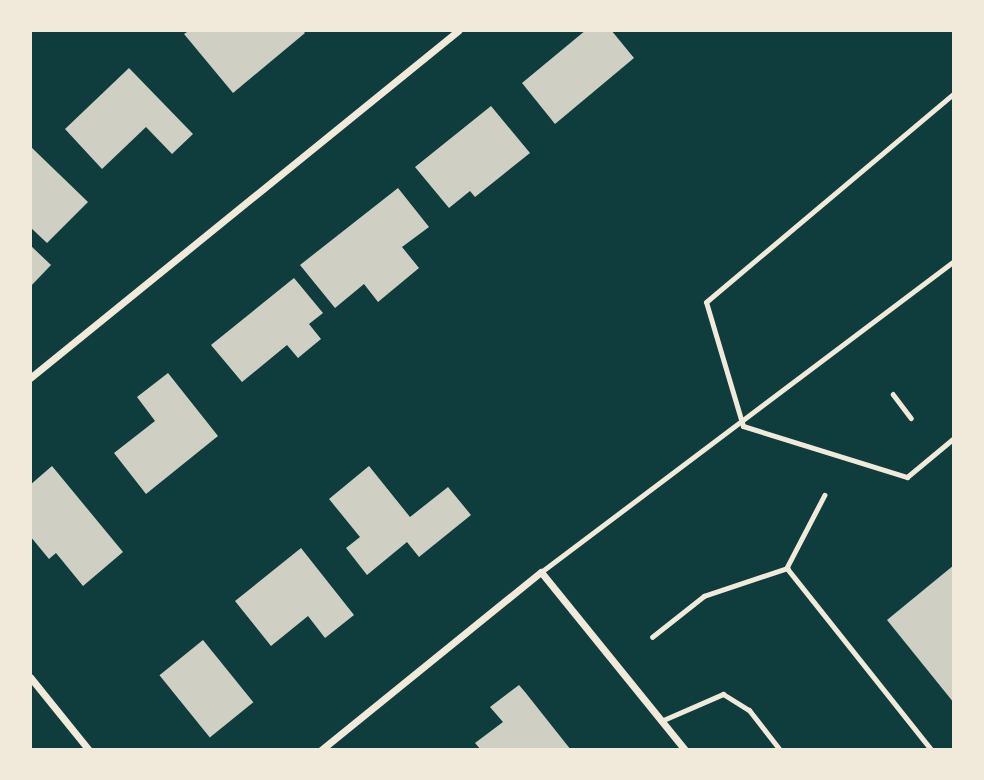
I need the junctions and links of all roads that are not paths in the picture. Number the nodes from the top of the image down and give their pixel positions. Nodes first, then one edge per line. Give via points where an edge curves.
1 (459, 30) edge
2 (954, 93) edge
3 (954, 261) edge
4 (30, 377) edge
5 (743, 426) junction
6 (954, 438) edge
7 (541, 572) junction
8 (30, 677) edge
9 (661, 721) junction
10 (89, 750) edge
11 (321, 750) edge
12 (685, 750) edge
13 (780, 750) edge

1 - 4 street
2 - 5 lane via 706,302
3 - 5 lane
5 - 6 lane via 907,477
5 - 7 lane
7 - 9 street
7 - 11 street
8 - 10 street
9 - 12 street
9 - 13 lane via 723,694 748,710

